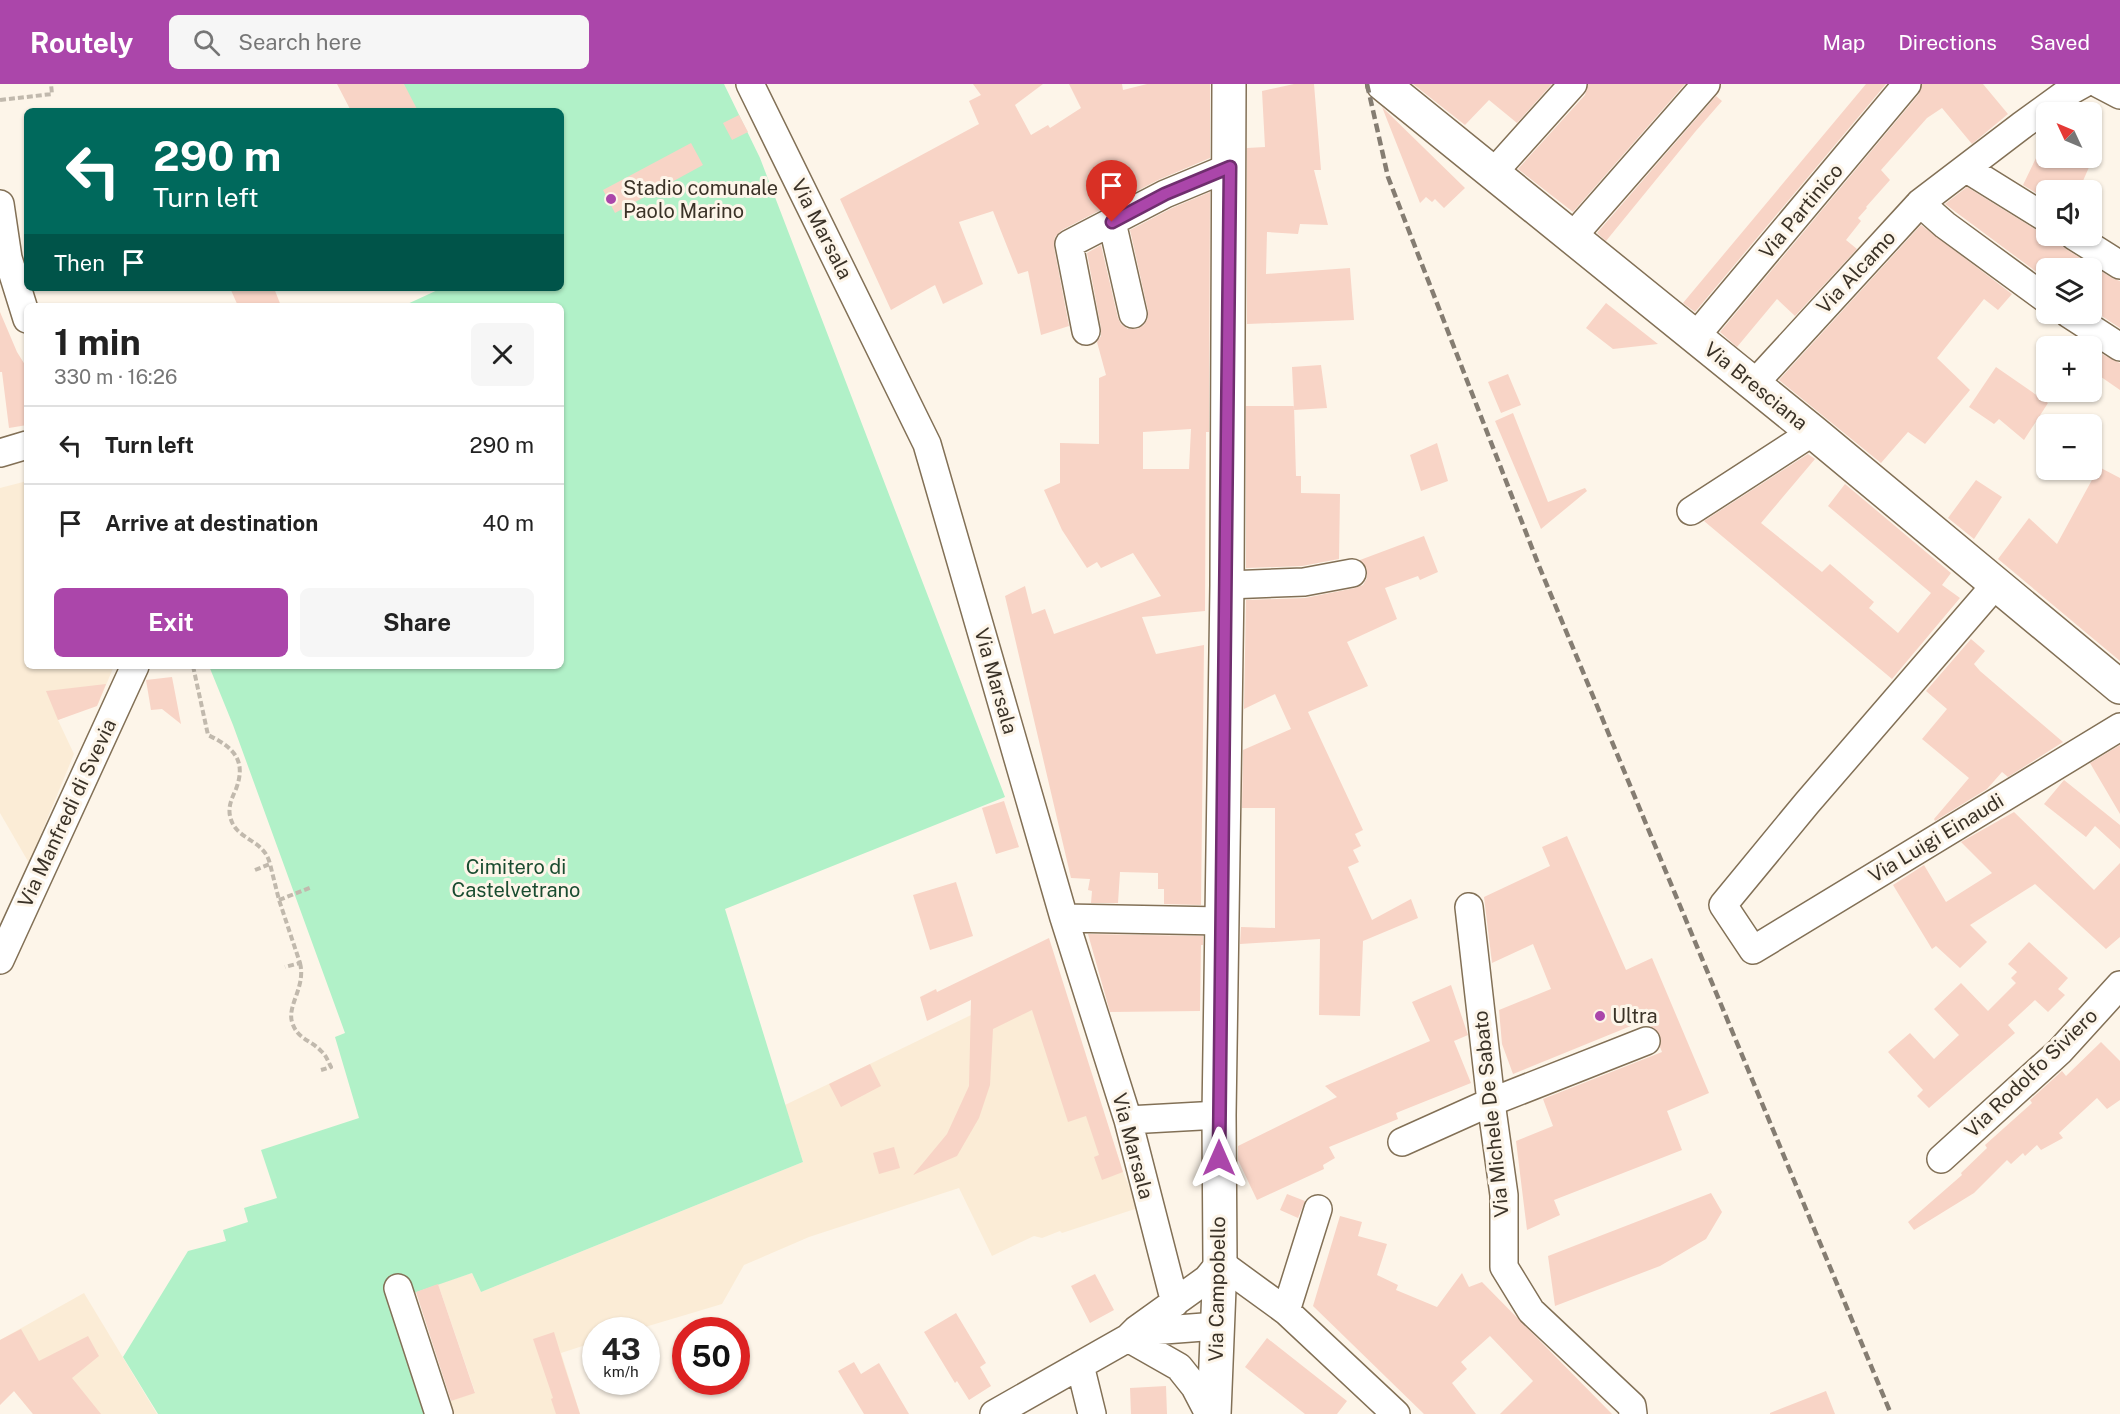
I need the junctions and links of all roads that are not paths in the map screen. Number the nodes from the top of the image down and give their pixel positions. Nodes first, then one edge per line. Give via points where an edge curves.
1 (750, 84) edge
2 (1229, 84) edge
3 (1573, 84) edge
4 (1706, 84) edge
5 (1907, 84) edge
6 (2083, 84) edge
7 (2099, 84) edge
8 (1387, 86) edge
9 (2120, 94) edge
10 (1230, 167) junction
11 (1967, 169) junction
12 (1493, 173) junction
13 (1920, 203) junction
14 (0, 204) edge
15 (2036, 212) edge
16 (1112, 222) junction
17 (1572, 237) junction
18 (2090, 246) edge
19 (2120, 265) edge
20 (2036, 292) edge
21 (24, 309) edge
22 (1133, 314) dead end
23 (2084, 324) edge
24 (1086, 331) dead end
25 (1695, 337) junction
26 (2120, 347) edge
27 (1754, 384) junction
28 (1813, 432) junction
29 (24, 446) edge
30 (0, 453) edge
31 (1690, 511) dead end
32 (1352, 573) dead end
33 (1996, 583) junction
34 (1227, 585) junction
35 (134, 669) edge
36 (2120, 687) edge
37 (2120, 727) edge
38 (1468, 907) dead end
39 (1064, 918) junction
40 (1221, 921) junction
41 (0, 960) edge
42 (2120, 985) edge
43 (1646, 1041) dead end
44 (1491, 1102) junction
45 (1218, 1115) junction
46 (1128, 1120) junction
47 (1402, 1142) dead end
48 (1941, 1159) dead end
49 (1318, 1209) dead end
50 (1220, 1263) junction
51 (398, 1288) dead end
52 (1175, 1303) junction
53 (1286, 1311) junction
54 (1217, 1326) junction
55 (1128, 1338) junction
56 (1080, 1365) junction
57 (998, 1413) edge
58 (439, 1414) edge
59 (1092, 1414) edge
60 (1209, 1414) edge
61 (1214, 1414) edge
62 (1396, 1414) edge
63 (1633, 1414) edge

1 - 39 street, Via Marsala via 927,444
2 - 10 main road, Via Campobello
3 - 12 street
4 - 17 street
5 - 25 street, Via Partinico
6 - 11 street, Via Alcamo via 2030,119
7 - 9 street
8 - 12 main road, Via Bresciana
10 - 16 street
10 - 34 main road, Via Campobello
11 - 13 street, Via Alcamo
11 - 15 street
12 - 17 main road, Via Bresciana
13 - 20 street
13 - 27 street, Via Alcamo
14 - 21 street via 8,258
16 - 22 street
16 - 24 street via 1069,244
17 - 25 main road, Via Bresciana
18 - 19 street
23 - 26 street
25 - 27 main road, Via Bresciana
27 - 28 main road, Via Bresciana
28 - 31 street
28 - 33 main road, Via Bresciana
29 - 30 street
32 - 34 street via 1304,582
33 - 36 main road, Via Bresciana
33 - 37 street, Via Luigi Einaudi via 1723,905 1753,950
34 - 40 main road, Via Campobello
35 - 41 street, Via Manfredi di Svevia
38 - 44 street, Via Michele De Sabato
39 - 40 street
39 - 46 street, Via Marsala
40 - 45 main road, Via Campobello
42 - 48 street, Via Rodolfo Siviero via 2060,1052
43 - 44 street
44 - 47 street
44 - 63 street, Via Michele De Sabato via 1504,1195 1504,1267 1531,1311 1632,1406
45 - 46 street
45 - 50 main road, Via Campobello
46 - 52 street, Via Marsala
49 - 53 street
50 - 52 street via 1207,1279
50 - 53 street
50 - 54 main road, Via Campobello
51 - 58 street
52 - 55 street
53 - 62 street
54 - 55 street via 1151,1331
54 - 61 main road, Via Campobello
55 - 56 street
55 - 60 street via 1179,1367
56 - 57 street
56 - 59 street

